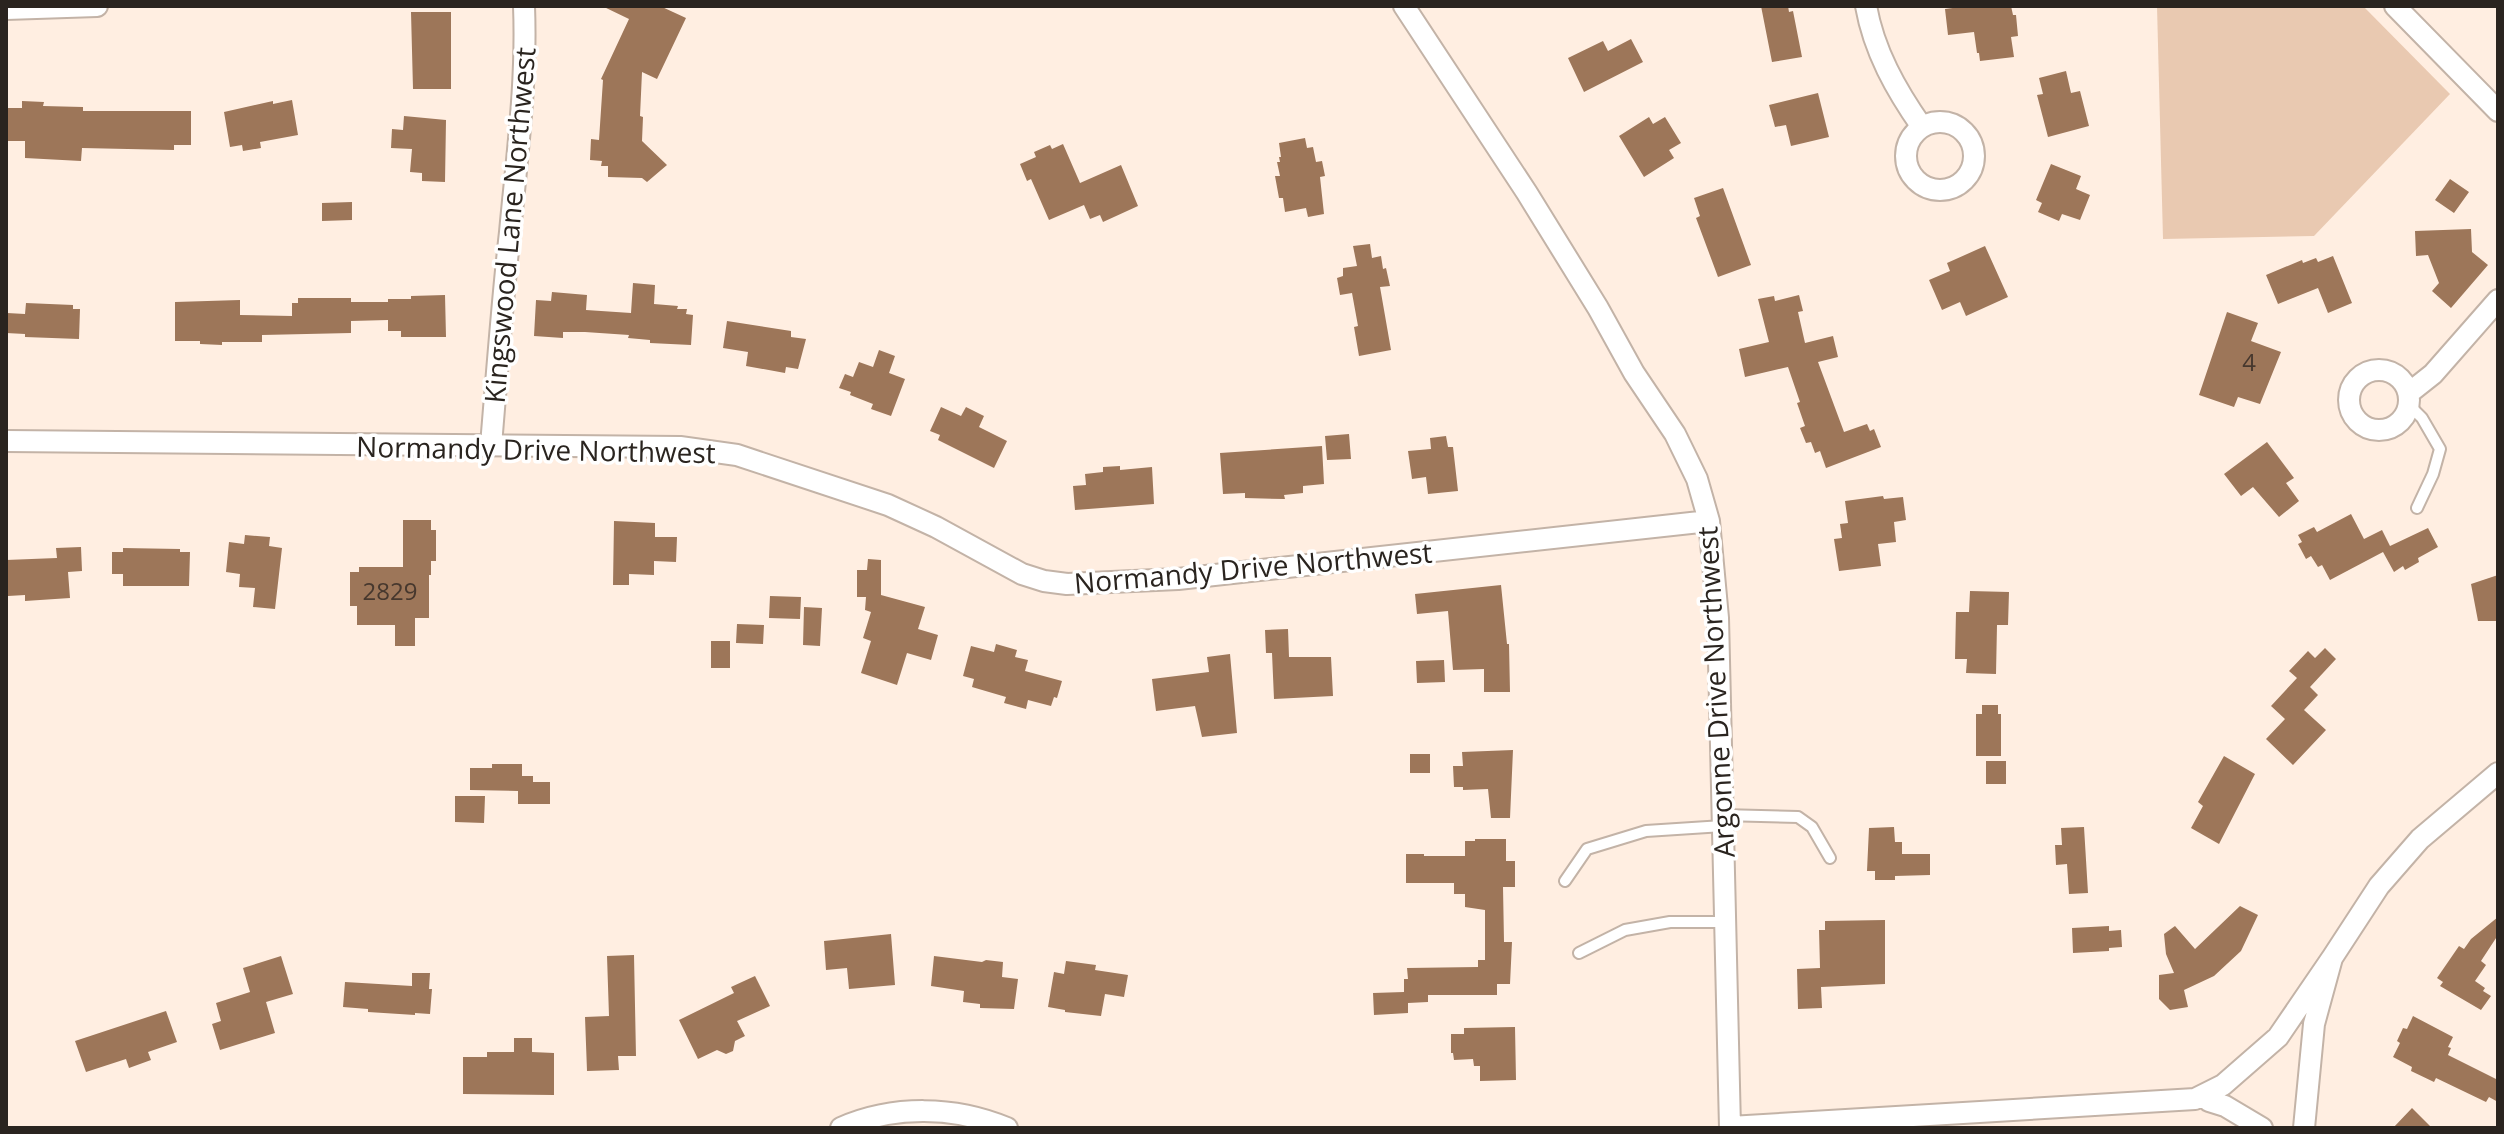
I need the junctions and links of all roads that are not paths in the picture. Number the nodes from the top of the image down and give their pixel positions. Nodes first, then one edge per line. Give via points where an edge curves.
1 (97, 6) edge
2 (524, 6) edge
3 (1404, 6) edge
4 (1866, 6) edge
5 (2397, 7) edge
6 (6, 9) edge
7 (2498, 111) edge
8 (1922, 127) dead end
9 (2498, 300) edge
10 (2409, 399) joint
11 (6, 441) edge
12 (491, 445) junction
13 (2417, 508) dead end
14 (1709, 521) junction
15 (2498, 773) edge
16 (1723, 820) junction
17 (1830, 858) dead end
18 (1565, 881) dead end
19 (1725, 922) junction
20 (1579, 953) dead end
21 (2332, 958) junction
22 (2205, 1095) junction
23 (841, 1128) edge
24 (1007, 1128) edge
25 (1730, 1128) edge
26 (2262, 1128) edge
27 (2304, 1128) edge

1 - 6 street
2 - 12 street, Kingswood Lane Northwest via 521,132
3 - 14 street, Argonne Drive Northwest via 1675,434 1697,479
4 - 8 street via 1878,51
5 - 7 street
9 - 10 street
10 - 13 lane via 2440,449
11 - 12 street, Normandy Drive Northwest
12 - 14 street, Normandy Drive Northwest via 680,447 737,455 888,505 1022,574 1067,584 1178,579
14 - 16 street, Argonne Drive Northwest via 1718,618
15 - 21 street via 2420,839 2379,886
16 - 17 lane via 1798,817 1812,827
16 - 18 lane via 1646,831 1587,849
16 - 19 street, Argonne Drive Northwest
19 - 20 lane via 1670,922 1625,930
19 - 25 street, Argonne Drive Northwest
21 - 22 street via 2278,1037
21 - 27 street via 2314,1024
22 - 25 street
22 - 26 street
23 - 24 street via 890,1113 924,1111 962,1114

